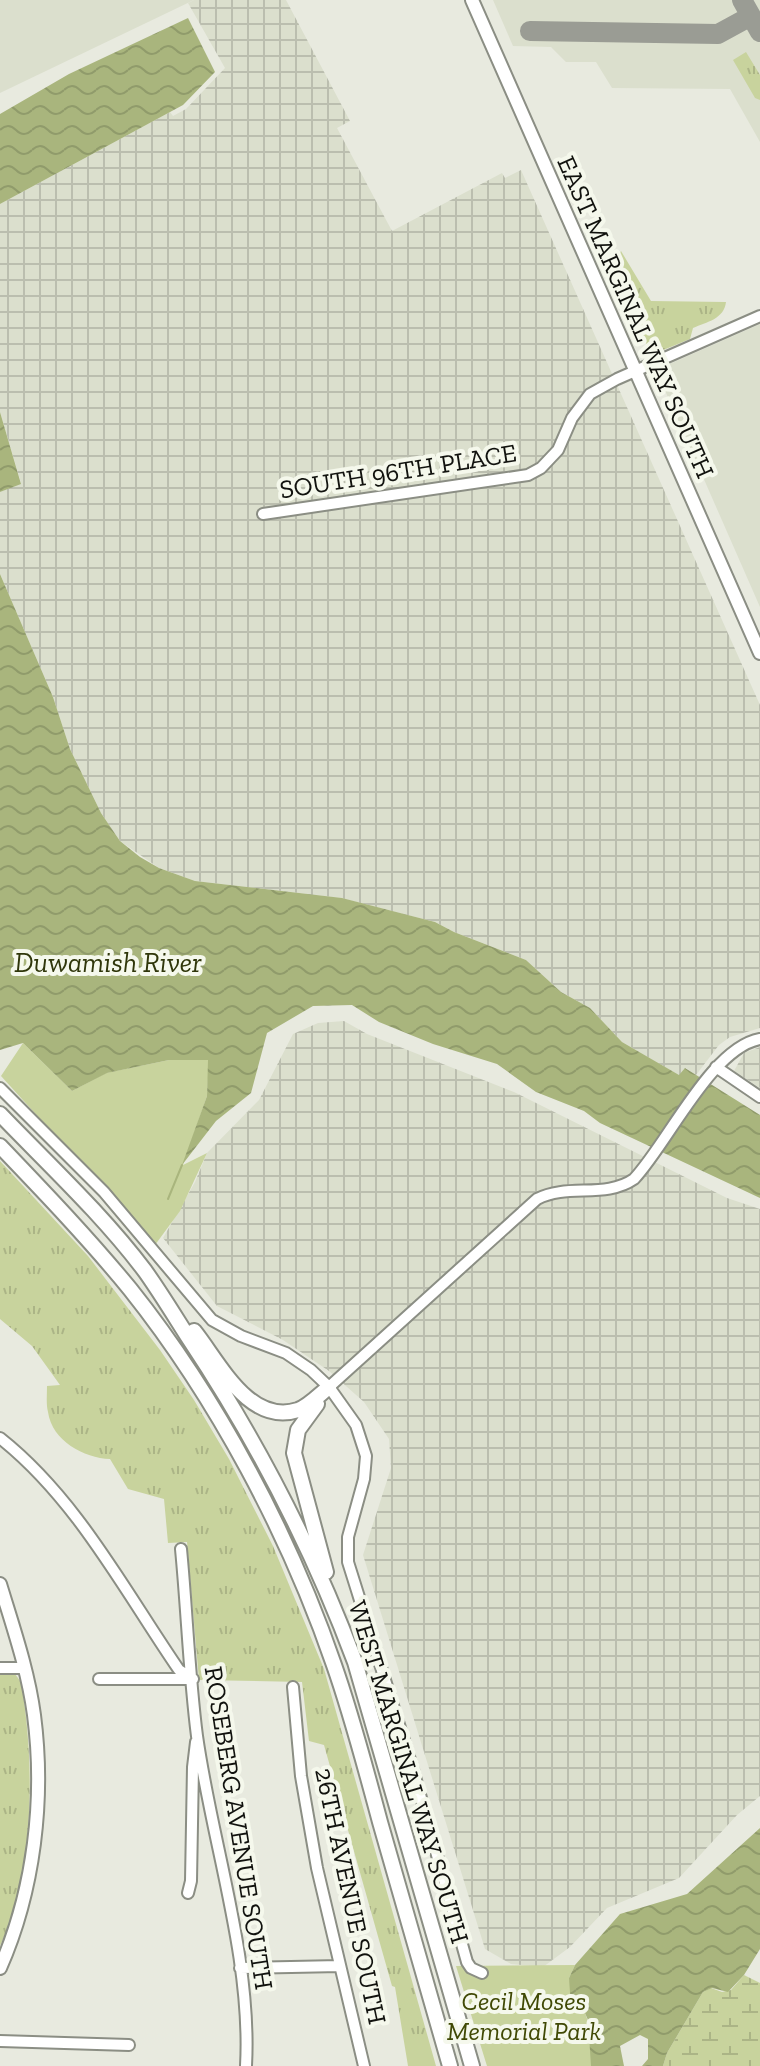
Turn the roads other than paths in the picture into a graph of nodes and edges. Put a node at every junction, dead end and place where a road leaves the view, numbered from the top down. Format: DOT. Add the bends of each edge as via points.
graph roads {
  1 [pos="472,0"];
  2 [pos="760,316"];
  3 [pos="637,371"];
  4 [pos="263,514"];
  5 [pos="760,653"];
  6 [pos="760,1039"];
  7 [pos="716,1067"];
  8 [pos="0,1088"];
  9 [pos="760,1097"];
  10 [pos="0,1114"];
  11 [pos="0,1146"];
  12 [pos="145,1272"];
  13 [pos="329,1387"];
  14 [pos="0,1438"];
  15 [pos="181,1549"];
  16 [pos="0,1584"];
  17 [pos="332,1599"];
  18 [pos="0,1668"];
  19 [pos="25,1668"];
  20 [pos="99,1679"];
  21 [pos="193,1679"];
  22 [pos="293,1687"];
  23 [pos="198,1737"];
  24 [pos="188,1893"];
  25 [pos="340,1966"];
  26 [pos="0,1968"];
  27 [pos="240,1968"];
  28 [pos="482,1973"];
  29 [pos="0,2041"];
  30 [pos="129,2045"];
  31 [pos="246,2066"];
  32 [pos="364,2066"];
  33 [pos="450,2066"];
  34 [pos="472,2066"];
  1 -- 3 [label="main road, EAST MARGINAL WAY SOUTH"];
  2 -- 3 [label="street, SOUTH 96TH PLACE"];
  3 -- 4 [label="street, SOUTH 96TH PLACE" via="590,394 558,450 528,475"];
  3 -- 5 [label="main road, EAST MARGINAL WAY SOUTH"];
  6 -- 7 [label="street" via="738,1047"];
  7 -- 9 [label="street"];
  7 -- 13 [label="street" via="634,1179 615,1188 564,1190 537,1199"];
  8 -- 13 [label="street" via="104,1192 212,1320 286,1353"];
  10 -- 12 [label="highway, WEST MARGINAL WAY SOUTH"];
  11 -- 33 [label="highway, WEST MARGINAL WAY SOUTH" via="96,1249 169,1344 239,1454 283,1542 334,1665"];
  12 -- 13 [label="highway" via="253,1404 275,1412 301,1409"];
  12 -- 17 [label="highway, WEST MARGINAL WAY SOUTH" via="237,1412"];
  13 -- 17 [label="highway" via="298,1430 294,1453"];
  13 -- 28 [label="street" via="356,1425 366,1456 348,1537 351,1574 467,1962"];
  14 -- 21 [label="street" via="53,1487 179,1670"];
  15 -- 21 [label="street, ROSEBERG AVENUE SOUTH"];
  16 -- 19 [label="main road"];
  17 -- 34 [label="highway, WEST MARGINAL WAY SOUTH"];
  18 -- 19 [label="street"];
  19 -- 26 [label="main road" via="38,1759 37,1803 28,1876"];
  20 -- 21 [label="street"];
  21 -- 23 [label="street, ROSEBERG AVENUE SOUTH"];
  22 -- 25 [label="street, 26TH AVENUE SOUTH" via="309,1821"];
  23 -- 24 [label="street"];
  23 -- 27 [label="street, ROSEBERG AVENUE SOUTH"];
  25 -- 27 [label="street"];
  25 -- 32 [label="street, 26TH AVENUE SOUTH"];
  27 -- 31 [label="street, ROSEBERG AVENUE SOUTH"];
  29 -- 30 [label="street"];
}
